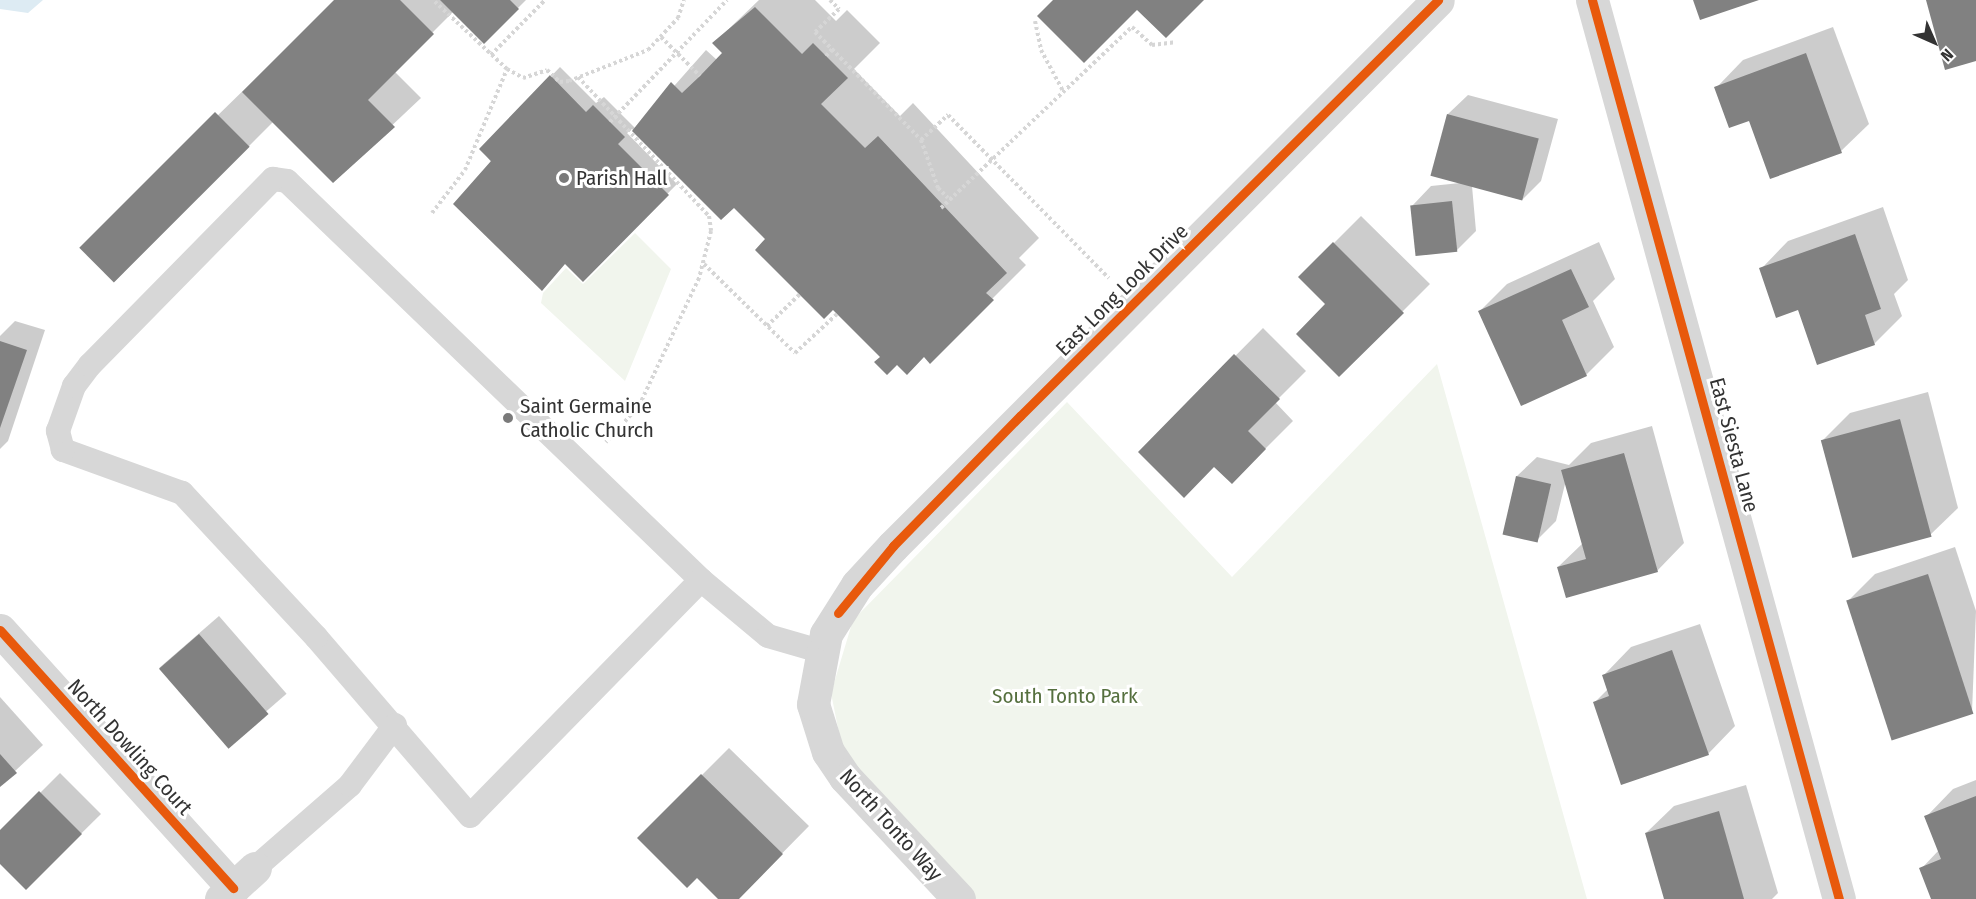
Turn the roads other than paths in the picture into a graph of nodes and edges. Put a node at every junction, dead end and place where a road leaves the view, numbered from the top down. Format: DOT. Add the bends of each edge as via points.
graph roads {
  1 [pos="1592,0"];
  2 [pos="1424,5"];
  3 [pos="701,580"];
  4 [pos="838,613"];
  5 [pos="0,630"];
  6 [pos="820,651"];
  7 [pos="394,726"];
  8 [pos="237,885"];
  9 [pos="959,899"];
  10 [pos="1839,899"];
  1 -- 10 [label="street, East Siesta Lane"];
  2 -- 4 [label="street, East Long Look Drive" via="909,530"];
  3 -- 6 [label="lane" via="768,636"];
  3 -- 7 [label="lane" via="470,816"];
  3 -- 7 [label="lane" via="281,179 273,179 74,386 58,430 63,450 182,492"];
  4 -- 6 [label="street, North Tonto Way"];
  5 -- 8 [label="street, North Dowling Court"];
  6 -- 9 [label="street, North Tonto Way" via="813,704 828,752 845,777"];
  7 -- 8 [label="lane" via="350,785"];
}
